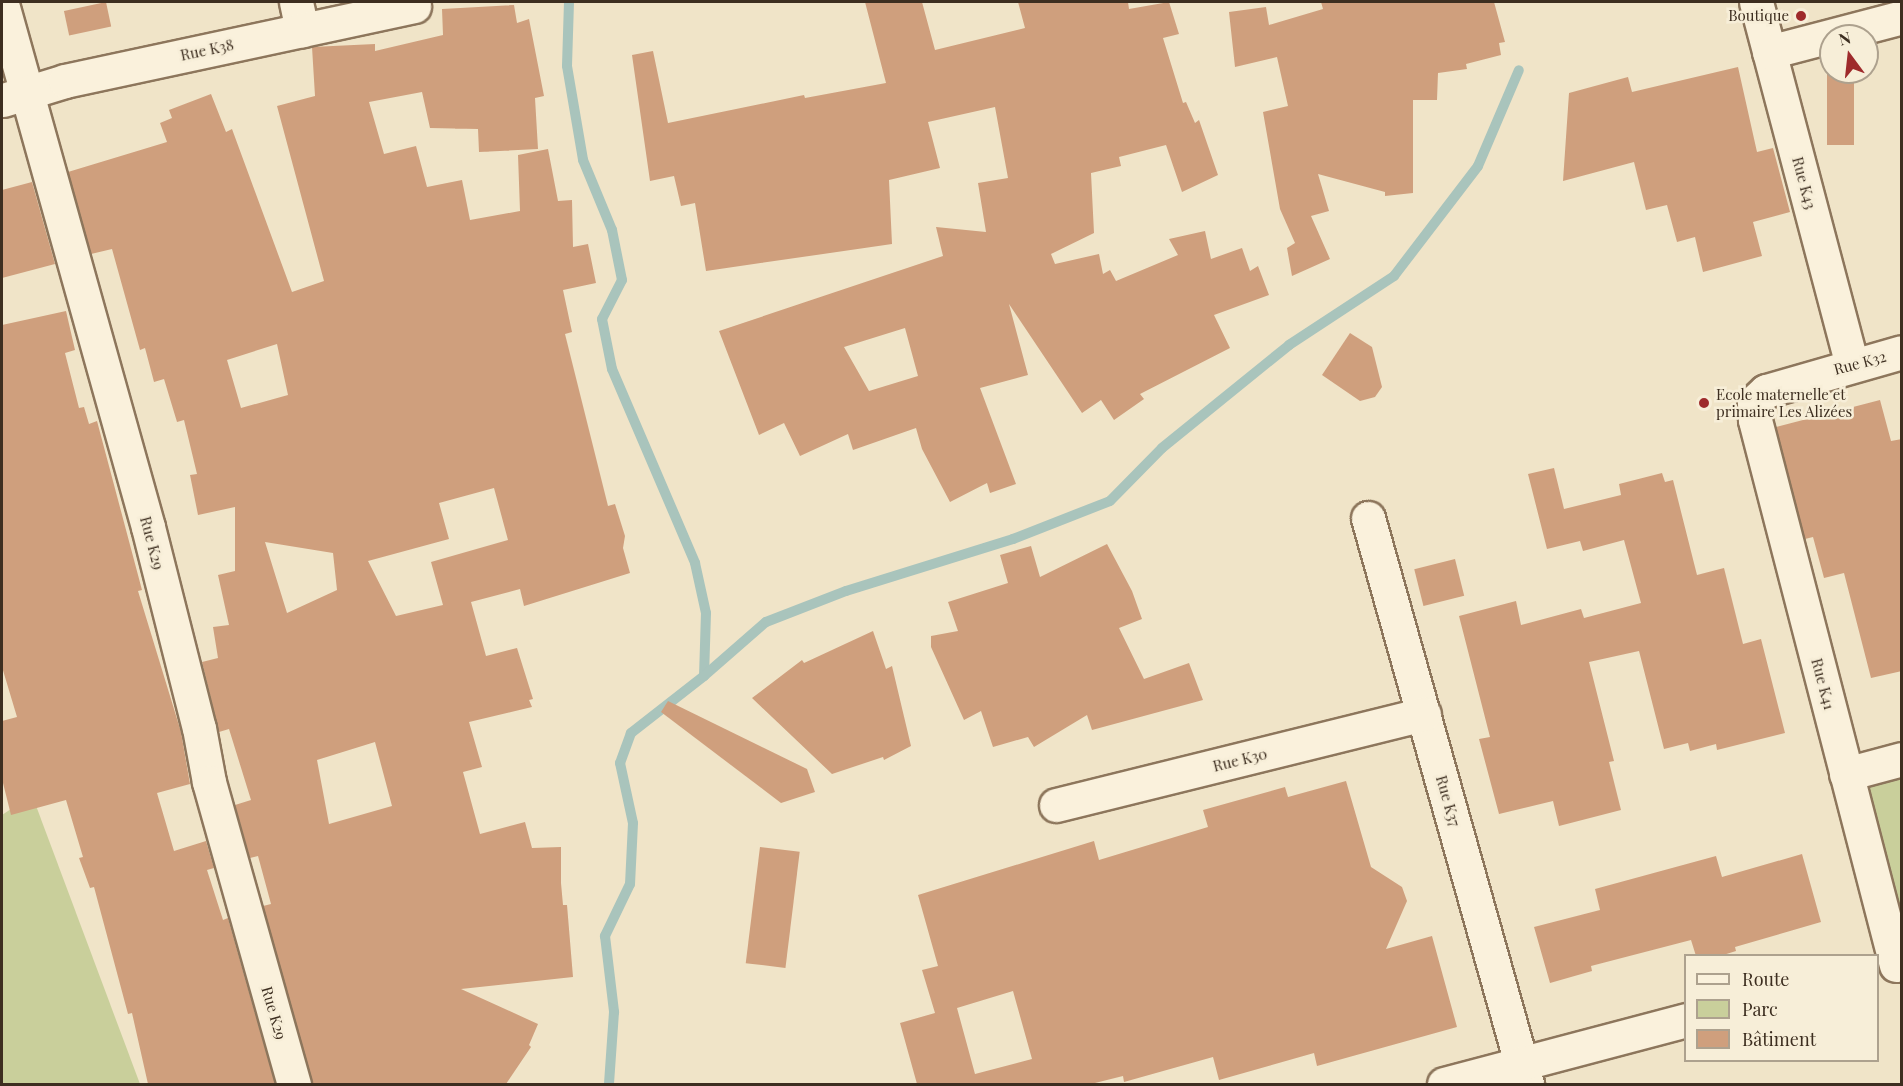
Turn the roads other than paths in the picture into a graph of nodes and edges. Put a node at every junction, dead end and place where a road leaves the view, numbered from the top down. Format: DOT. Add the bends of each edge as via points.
graph roads {
  1 [pos="1756,2"];
  2 [pos="2,4"];
  3 [pos="414,6"];
  4 [pos="299,16"];
  5 [pos="1902,16"];
  6 [pos="1769,52"];
  7 [pos="13,97"];
  8 [pos="1902,352"];
  9 [pos="1852,365"];
  10 [pos="1754,402"];
  11 [pos="1368,518"];
  12 [pos="1424,714"];
  13 [pos="1902,759"];
  14 [pos="1846,774"];
  15 [pos="1056,805"];
  16 [pos="1892,966"];
  17 [pos="1684,1021"];
  18 [pos="1525,1074"];
  19 [pos="294,1084"];
  20 [pos="1444,1084"];
  1 -- 6 [label="street, Rue K43"];
  2 -- 7 [label="street, Rue K29"];
  3 -- 4 [label="street, Rue K38"];
  4 -- 7 [label="street, Rue K38"];
  5 -- 6 [label="street"];
  6 -- 9 [label="street, Rue K43"];
  7 -- 19 [label="street, Rue K29" via="148,527 209,782"];
  8 -- 9 [label="street, Rue K32"];
  9 -- 10 [label="street, Rue K32" via="1766,391"];
  10 -- 14 [label="street, Rue K41" via="1755,420"];
  11 -- 12 [label="street, Rue K37"];
  12 -- 15 [label="street, Rue K30"];
  12 -- 18 [label="street, Rue K37"];
  13 -- 14 [label="street"];
  14 -- 16 [label="street, Rue K41"];
  17 -- 18 [label="street"];
  18 -- 20 [label="street"];
}
